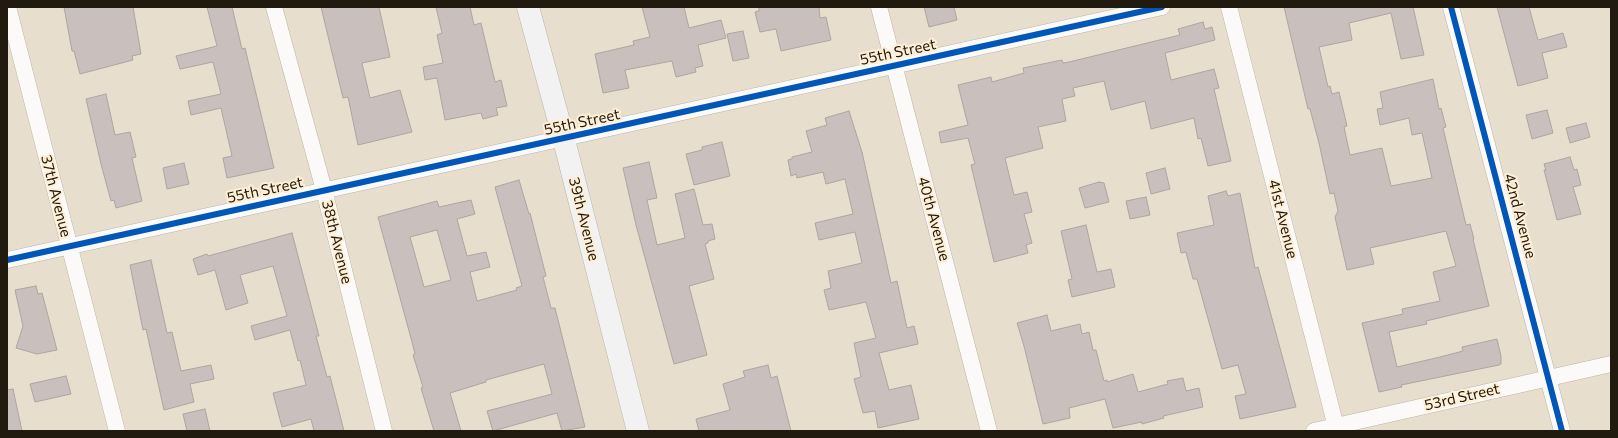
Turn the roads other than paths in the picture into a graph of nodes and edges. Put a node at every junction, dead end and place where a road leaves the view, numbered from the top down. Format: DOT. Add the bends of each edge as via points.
graph roads {
  1 [pos="8,7"];
  2 [pos="274,7"];
  3 [pos="528,7"];
  4 [pos="879,7"];
  5 [pos="1162,7"];
  6 [pos="1229,7"];
  7 [pos="1451,7"];
  8 [pos="895,66"];
  9 [pos="564,140"];
  10 [pos="324,190"];
  11 [pos="69,246"];
  12 [pos="7,260"];
  13 [pos="1611,364"];
  14 [pos="1549,378"];
  15 [pos="1337,428"];
  16 [pos="117,431"];
  17 [pos="384,431"];
  18 [pos="638,431"];
  19 [pos="989,431"];
  20 [pos="1314,431"];
  21 [pos="1562,431"];
  1 -- 11 [label="street, 37th Avenue"];
  2 -- 10 [label="street, 38th Avenue"];
  3 -- 9 [label="main road, 39th Avenue"];
  4 -- 8 [label="street, 40th Avenue"];
  5 -- 8 [label="street, 55th Street"];
  6 -- 15 [label="street, 41st Avenue"];
  7 -- 14 [label="street, 42nd Avenue"];
  8 -- 9 [label="street, 55th Street"];
  8 -- 19 [label="street, 40th Avenue"];
  9 -- 10 [label="street, 55th Street"];
  9 -- 18 [label="main road, 39th Avenue"];
  10 -- 11 [label="street, 55th Street"];
  10 -- 17 [label="street, 38th Avenue"];
  11 -- 12 [label="street, 55th Street"];
  11 -- 16 [label="street, 37th Avenue"];
  13 -- 14 [label="street, 53rd Street"];
  14 -- 15 [label="street, 53rd Street"];
  14 -- 21 [label="street, 42nd Avenue"];
  15 -- 20 [label="street, 53rd Street"];
}
